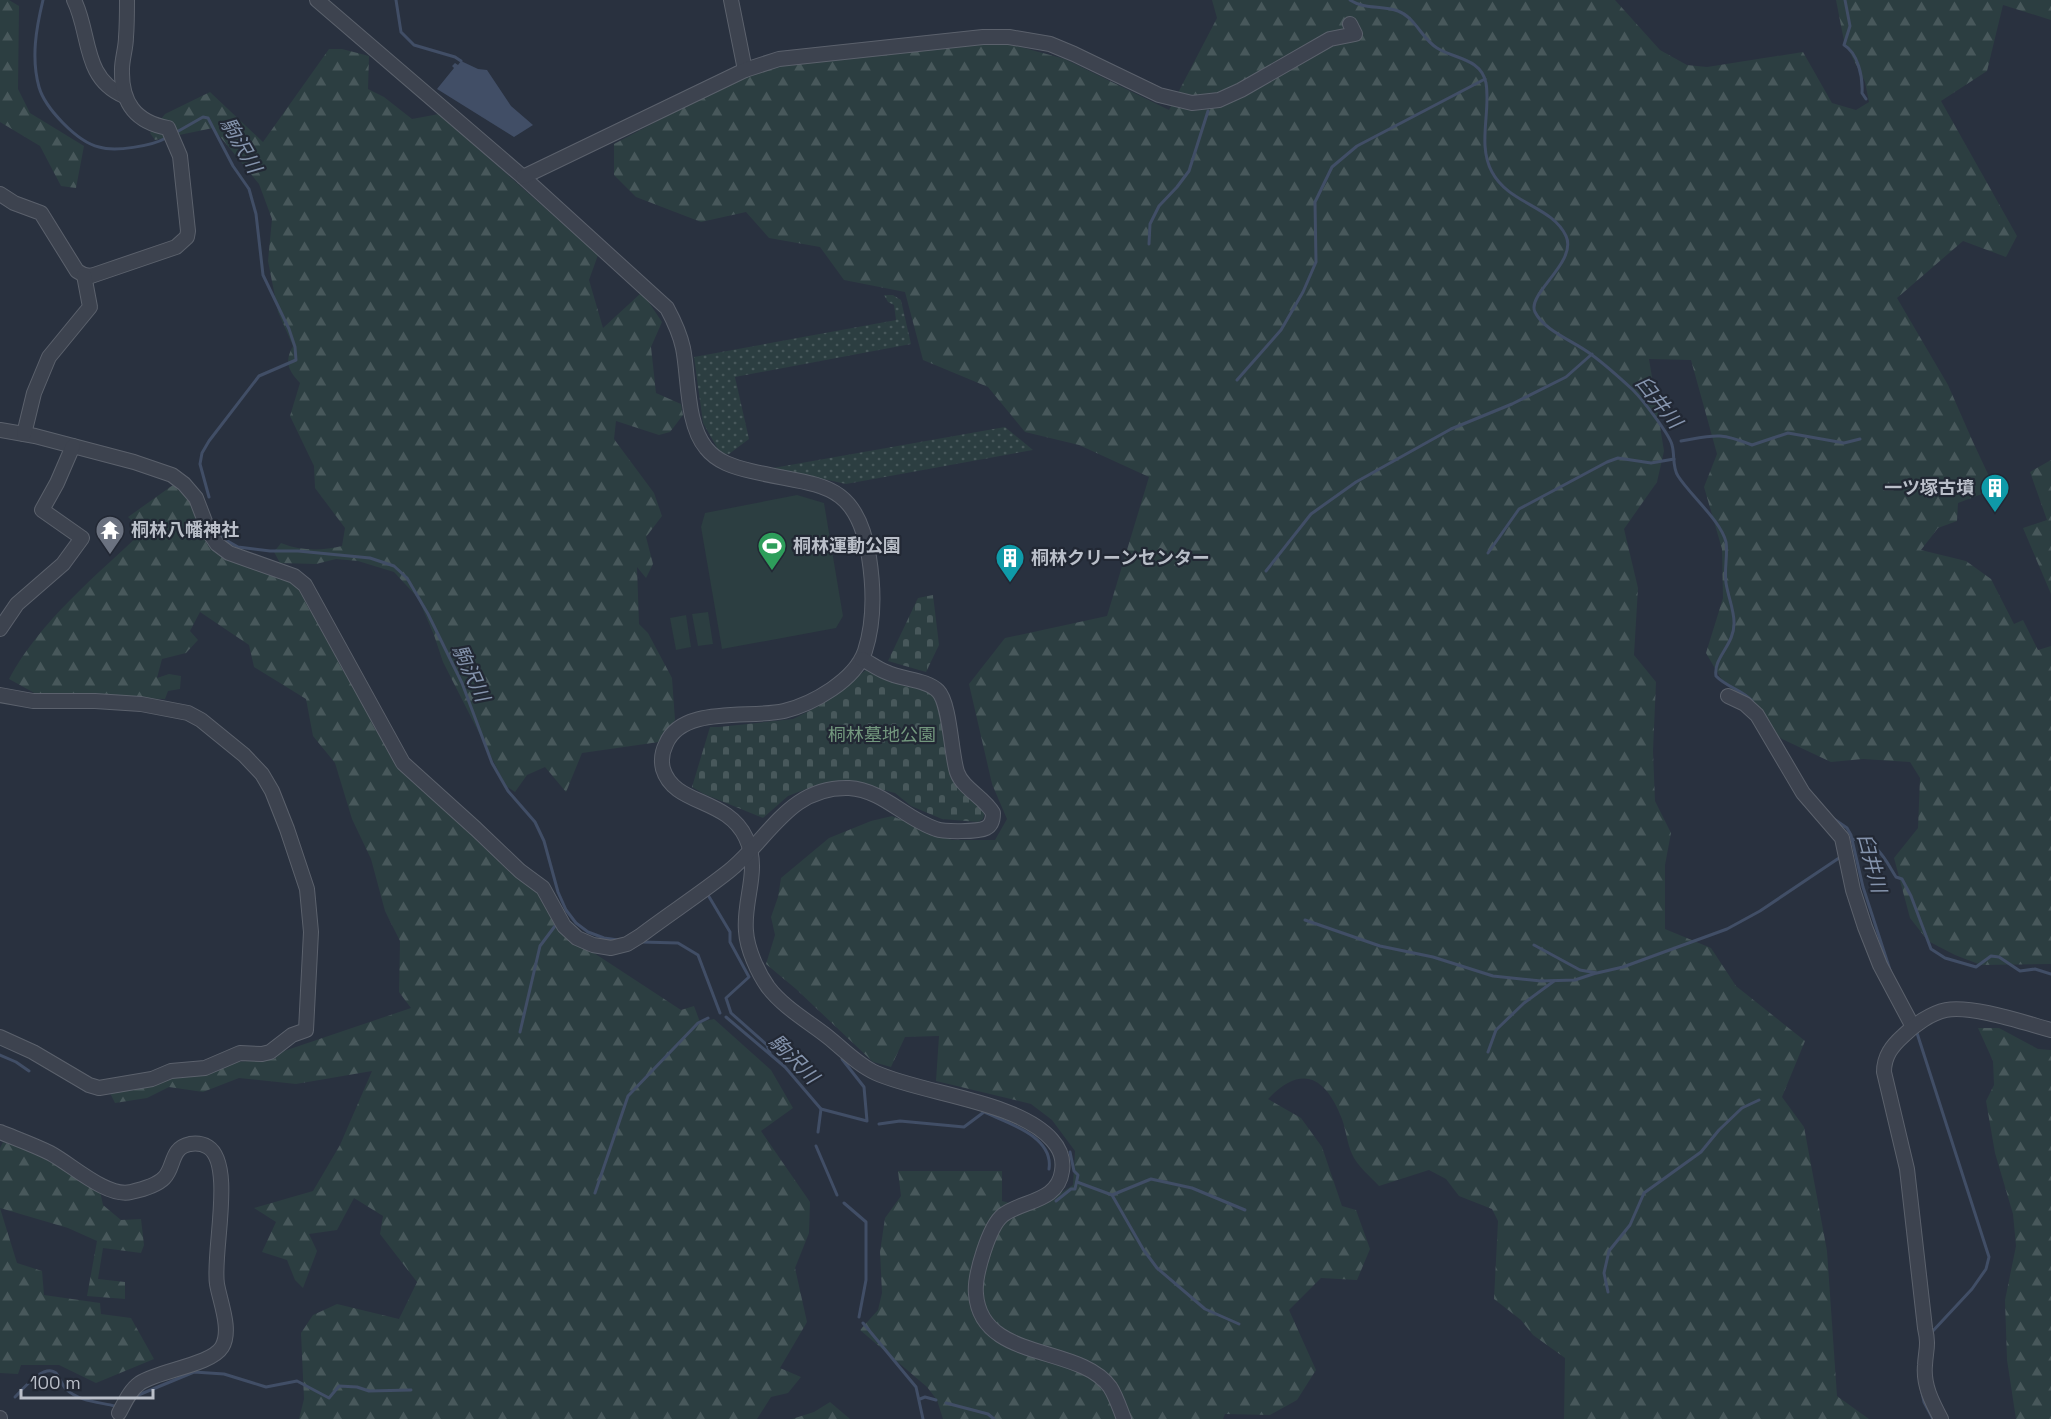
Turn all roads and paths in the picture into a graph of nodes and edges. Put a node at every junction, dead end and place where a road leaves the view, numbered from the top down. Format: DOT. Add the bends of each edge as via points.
graph roads {
  1 [pos="74,0"];
  2 [pos="127,0"];
  3 [pos="317,0"];
  4 [pos="731,0"];
  5 [pos="1350,24"];
  6 [pos="745,70"];
  7 [pos="124,96"];
  8 [pos="523,177"];
  9 [pos="0,194"];
  10 [pos="84,275"];
  11 [pos="0,430"];
  12 [pos="24,434"];
  13 [pos="73,446"];
  14 [pos="0,629"];
  15 [pos="862,659"];
  16 [pos="0,696"];
  17 [pos="1728,696"];
  18 [pos="751,848"];
  19 [pos="1913,1027"];
  20 [pos="2051,1030"];
  21 [pos="0,1037"];
  22 [pos="0,1132"];
  23 [pos="119,1413"];
  24 [pos="1124,1419"];
  25 [pos="1941,1419"];
  1 -- 7 [label="street" via="89,55 100,76 113,91"];
  2 -- 7 [label="street"];
  3 -- 8 [label="street"];
  4 -- 6 [label="street"];
  5 -- 6 [label="street" via="1355,34 1330,39 1219,100 1192,103 1160,95 1050,44 1009,37 850,50 779,60"];
  6 -- 8 [label="street"];
  7 -- 10 [label="street" via="136,114 151,125 168,128 177,148 187,237 176,246 91,276"];
  8 -- 15 [label="street" via="667,308 682,344 695,431 704,446 731,466 829,488 844,497 857,514 866,538 874,614"];
  9 -- 10 [label="street" via="41,213 77,271"];
  10 -- 12 [label="street" via="90,307 49,357 34,393"];
  11 -- 12 [label="street"];
  12 -- 13 [label="street"];
  13 -- 14 [label="street" via="42,510 82,538 63,564 17,604"];
  13 -- 18 [label="street" via="172,475 196,498 209,532 229,553 294,576 305,585 403,763 519,871 543,888 564,926 577,938 611,948 627,944 731,870"];
  15 -- 18 [label="street" via="834,688 813,700 766,714 696,720 676,729 669,737 662,764 669,781 685,795 731,817"];
  15 -- 18 [label="street" via="887,673 929,685 939,692 945,705 957,773 987,803 993,813 990,825 977,830 938,830 889,801 864,791 836,789 796,803"];
  16 -- 21 [label="street" via="33,701 141,704 188,713 201,720 244,755 268,783 307,889 311,932 306,1030 292,1035 270,1052 240,1053 205,1068 171,1071 99,1088"];
  17 -- 19 [label="street" via="1757,715 1803,793 1842,838 1865,927 1880,966"];
  18 -- 24 [label="street" via="754,869 746,931 749,947 769,988 875,1073 1001,1110 1040,1127 1061,1151 1063,1168 1059,1183 1046,1196 1000,1217 980,1264 975,1293 988,1327 1002,1337 1093,1373 1110,1386"];
  19 -- 20 [label="street" via="1946,1010 1982,1012"];
  19 -- 25 [label="street" via="1893,1045 1884,1062 1884,1072 1907,1170 1929,1344 1924,1366 1928,1396"];
  22 -- 23 [label="street" via="50,1154 118,1192 160,1181 166,1176 173,1156 185,1146 200,1144 215,1155 222,1199 215,1275 226,1331 224,1343 206,1359 141,1383"];
}
